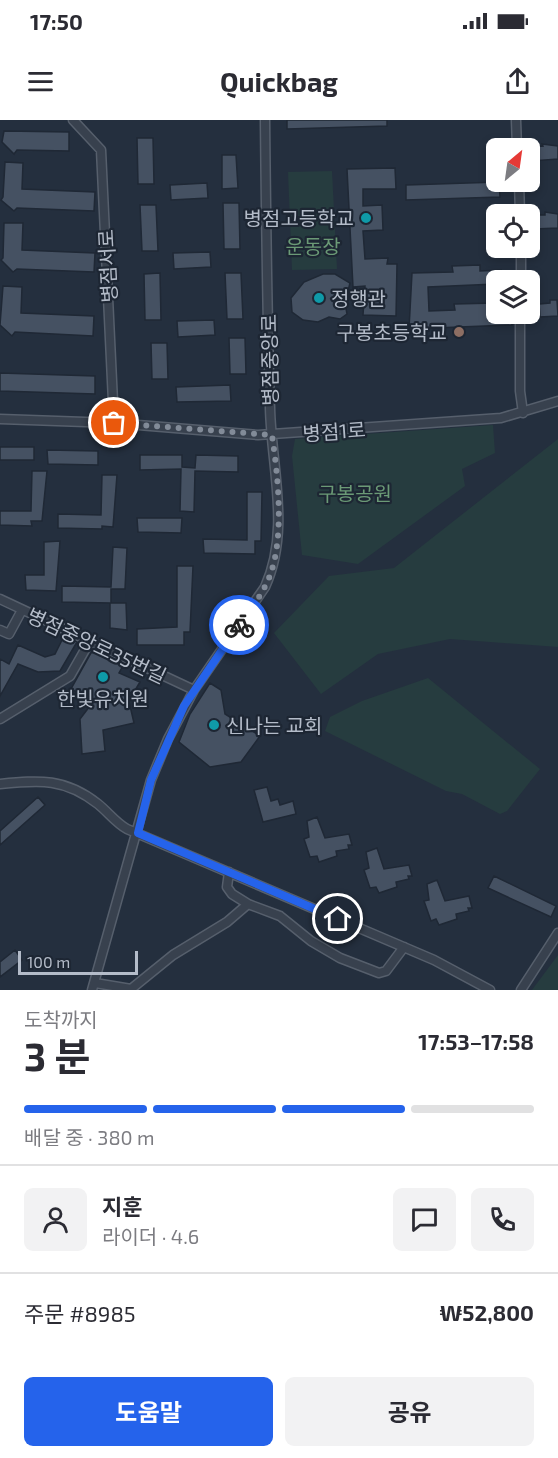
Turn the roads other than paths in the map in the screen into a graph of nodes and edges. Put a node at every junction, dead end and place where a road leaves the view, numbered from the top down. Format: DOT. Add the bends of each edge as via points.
graph roads {
  1 [pos="73,120"];
  2 [pos="265,120"];
  3 [pos="516,120"];
  4 [pos="517,138"];
  5 [pos="520,324"];
  6 [pos="558,401"];
  7 [pos="523,413"];
  8 [pos="0,419"];
  9 [pos="114,423"];
  10 [pos="272,435"];
  11 [pos="0,599"];
  12 [pos="22,610"];
  13 [pos="0,630"];
  14 [pos="90,641"];
  15 [pos="194,690"];
  16 [pos="0,719"];
  17 [pos="0,784"];
  18 [pos="138,833"];
  19 [pos="229,872"];
  20 [pos="248,904"];
  21 [pos="558,933"];
  22 [pos="404,947"];
  23 [pos="94,986"];
  24 [pos="133,990"];
  25 [pos="490,990"];
  26 [pos="520,990"];
  1 -- 9 [label="street, 병점서로" via="101,150"];
  2 -- 10 [label="street, 병점중앙로"];
  3 -- 4 [label="street"];
  5 -- 7 [label="street"];
  6 -- 7 [label="street, 병점1로"];
  7 -- 10 [label="street, 병점1로" via="501,418"];
  8 -- 9 [label="street, 병점1로"];
  9 -- 10 [label="street, 병점1로"];
  10 -- 15 [label="street, 병점중앙로" via="278,514 273,567 259,597"];
  11 -- 12 [label="street, 병점중앙로35번길"];
  12 -- 13 [label="street" via="9,634"];
  12 -- 14 [label="street, 병점중앙로35번길"];
  14 -- 15 [label="street, 병점중앙로35번길"];
  14 -- 16 [label="street" via="70,676"];
  15 -- 18 [label="street, 병점중앙로" via="151,780"];
  17 -- 18 [label="street" via="58,782 72,787 100,805 121,826"];
  18 -- 19 [label="street"];
  18 -- 23 [label="street, 병점중앙로"];
  19 -- 20 [label="street" via="227,887"];
  19 -- 22 [label="street"];
  20 -- 22 [label="street" via="280,916 340,958 379,973 386,971"];
  20 -- 24 [label="street" via="234,917 172,954"];
  21 -- 26 [label="street"];
  22 -- 25 [label="street"];
  23 -- 24 [label="street"];
}
